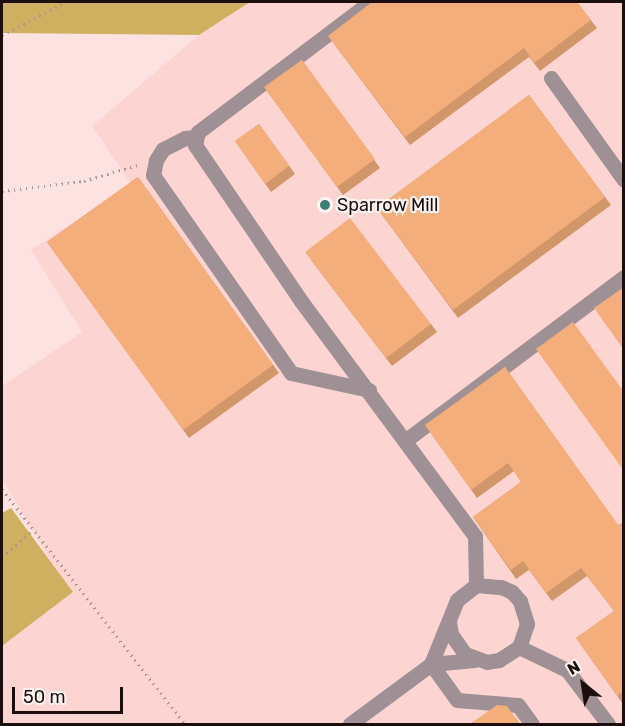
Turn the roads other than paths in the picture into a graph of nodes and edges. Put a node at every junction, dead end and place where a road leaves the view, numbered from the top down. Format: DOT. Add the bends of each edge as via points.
graph roads {
  1 [pos="370,2"];
  2 [pos="551,78"];
  3 [pos="195,137"];
  4 [pos="624,180"];
  5 [pos="624,277"];
  6 [pos="369,390"];
  7 [pos="406,440"];
  8 [pos="476,585"];
  9 [pos="449,622"];
  10 [pos="519,647"];
  11 [pos="475,660"];
  12 [pos="431,664"];
  13 [pos="350,724"];
  14 [pos="532,724"];
  15 [pos="608,724"];
  1 -- 3 [label="street"];
  2 -- 4 [label="street"];
  3 -- 6 [label="street" via="198,153 301,301"];
  3 -- 6 [label="street" via="172,142 156,160 153,175 291,373"];
  5 -- 7 [label="street"];
  6 -- 7 [label="street"];
  7 -- 8 [label="street" via="475,536"];
  8 -- 9 [label="street" via="457,600"];
  8 -- 10 [label="street" via="501,587 520,601 527,624"];
  9 -- 11 [label="street" via="456,645"];
  9 -- 12 [label="street"];
  10 -- 11 [label="street" via="499,660"];
  10 -- 15 [label="street" via="567,670"];
  11 -- 12 [label="street"];
  12 -- 13 [label="street"];
  12 -- 14 [label="street" via="457,700 518,705"];
}
